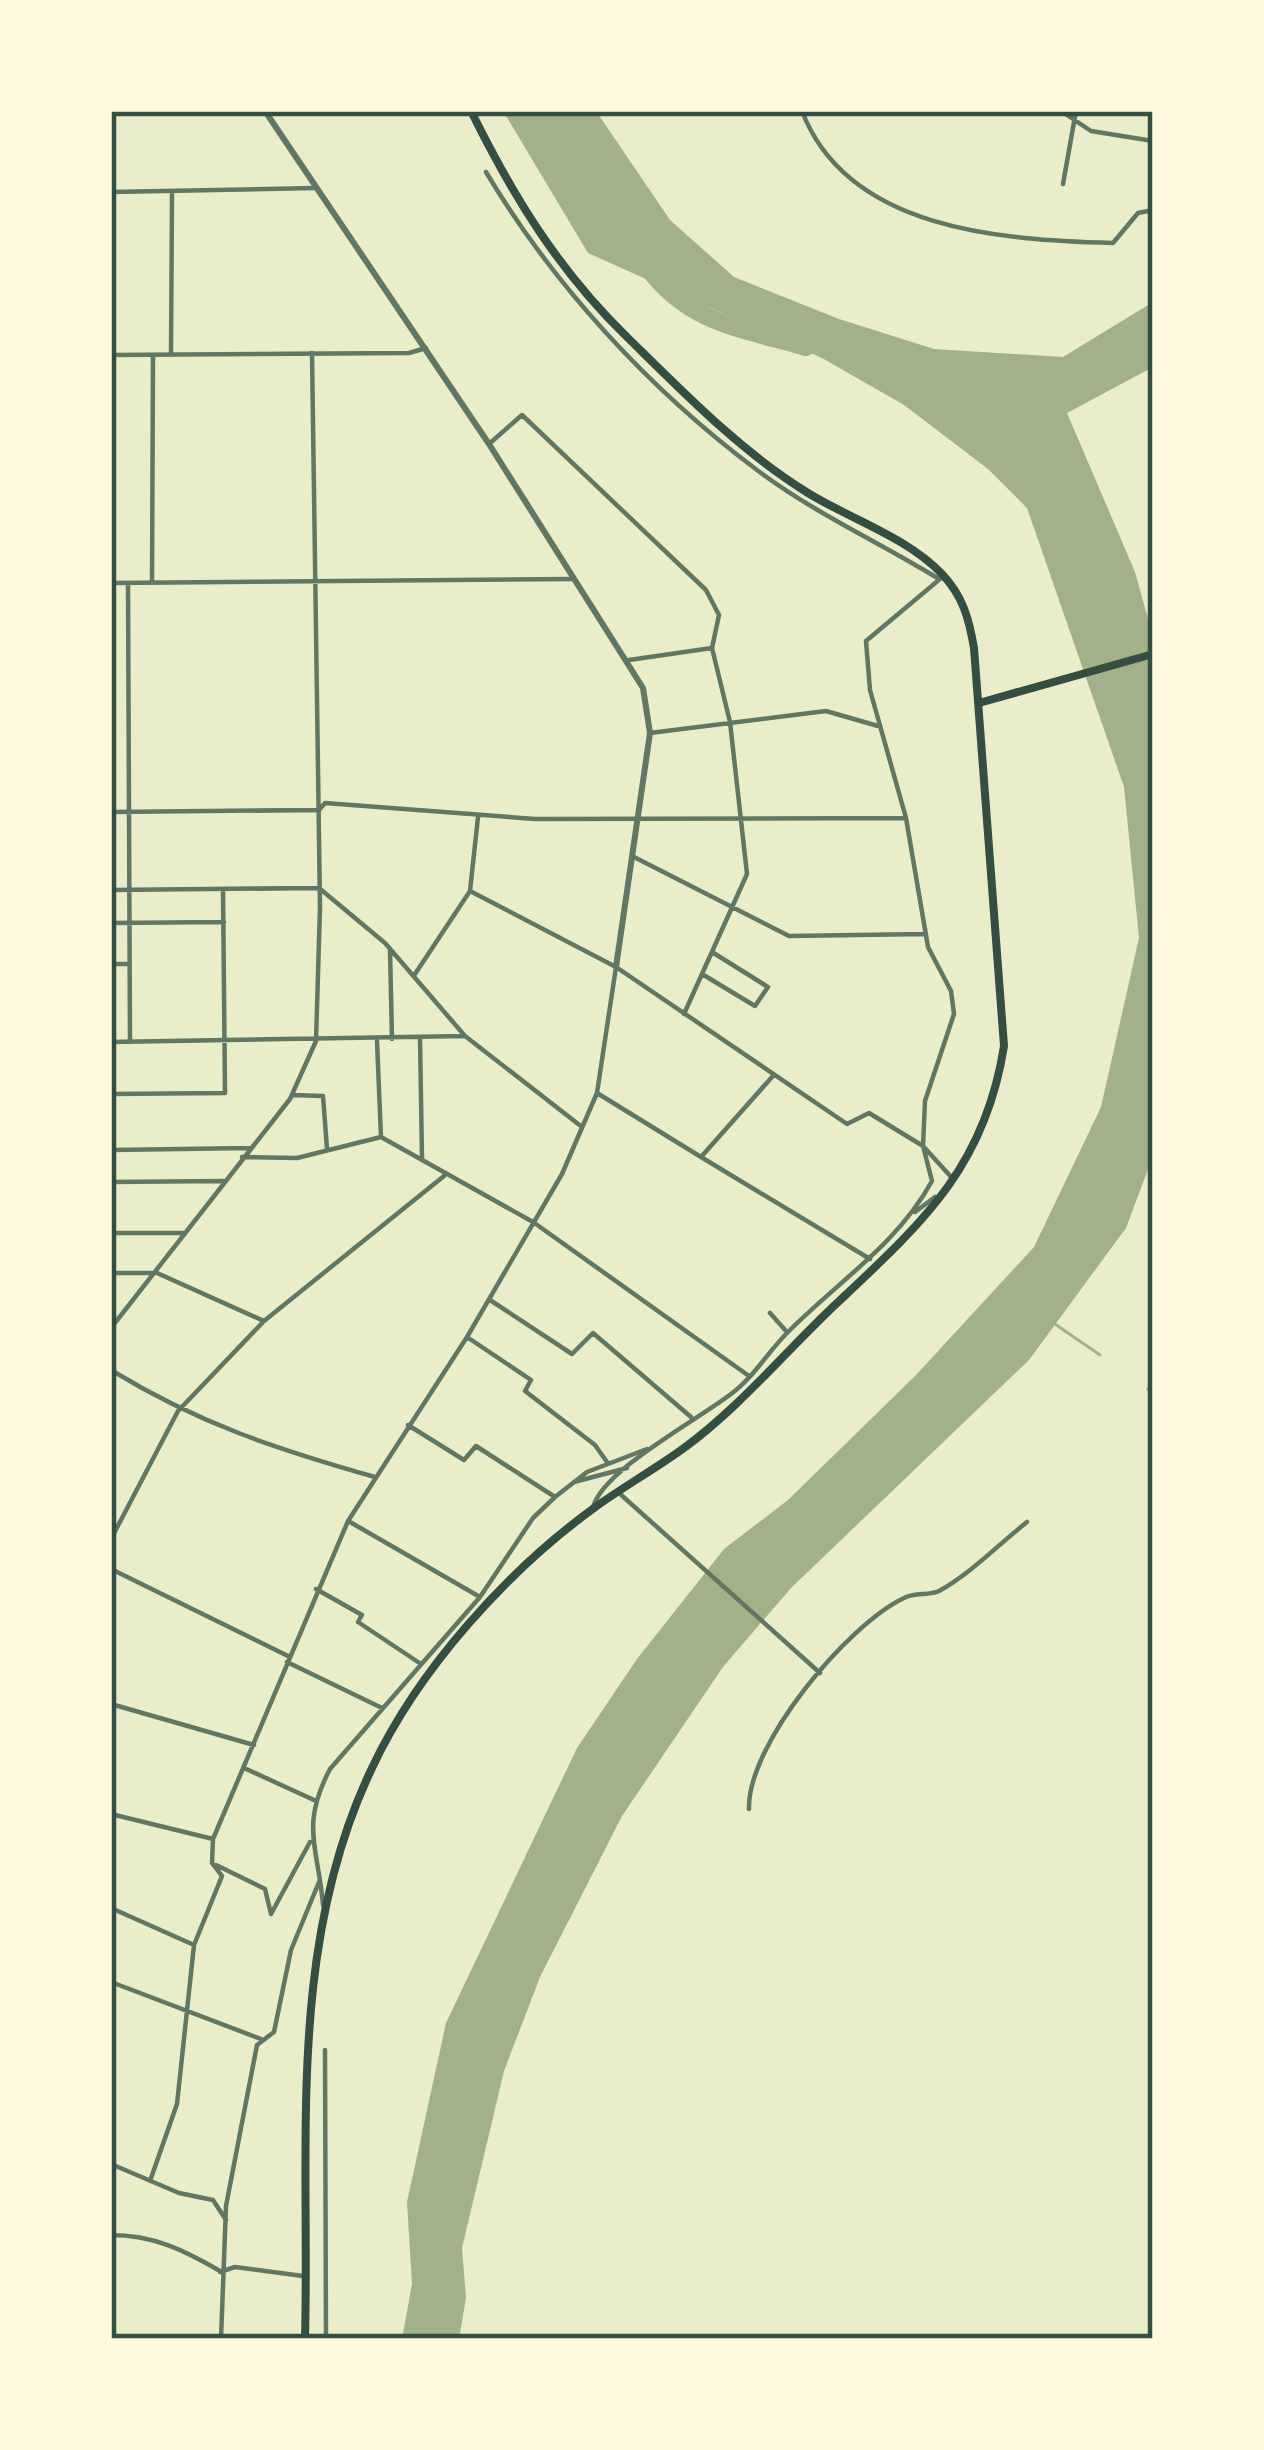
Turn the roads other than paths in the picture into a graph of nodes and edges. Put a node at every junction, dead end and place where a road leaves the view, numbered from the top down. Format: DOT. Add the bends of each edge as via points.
graph roads {
  1 [pos="265,111"];
  2 [pos="471,111"];
  3 [pos="802,111"];
  4 [pos="1061,111"];
  5 [pos="1076,111"];
  6 [pos="1073,123"];
  7 [pos="1153,141"];
  8 [pos="486,172"];
  9 [pos="1063,184"];
  10 [pos="318,188"];
  11 [pos="111,191"];
  12 [pos="172,194"];
  13 [pos="1153,210"];
  14 [pos="425,348"];
  15 [pos="312,353"];
  16 [pos="111,355"];
  17 [pos="153,355"];
  18 [pos="171,355"];
  19 [pos="490,444"];
  20 [pos="940,576"];
  21 [pos="573,579"];
  22 [pos="316,582"];
  23 [pos="128,583"];
  24 [pos="152,583"];
  25 [pos="111,584"];
  26 [pos="712,648"];
  27 [pos="1153,654"];
  28 [pos="628,660"];
  29 [pos="979,703"];
  30 [pos="730,722"];
  31 [pos="878,726"];
  32 [pos="650,733"];
  33 [pos="319,810"];
  34 [pos="111,812"];
  35 [pos="128,812"];
  36 [pos="638,815"];
  37 [pos="478,817"];
  38 [pos="743,818"];
  39 [pos="906,818"];
  40 [pos="632,856"];
  41 [pos="319,888"];
  42 [pos="223,889"];
  43 [pos="111,890"];
  44 [pos="129,890"];
  45 [pos="470,891"];
  46 [pos="733,904"];
  47 [pos="224,922"];
  48 [pos="111,923"];
  49 [pos="129,923"];
  50 [pos="926,934"];
  51 [pos="390,950"];
  52 [pos="712,952"];
  53 [pos="111,964"];
  54 [pos="130,964"];
  55 [pos="616,967"];
  56 [pos="702,974"];
  57 [pos="414,976"];
  58 [pos="683,1014"];
  59 [pos="465,1036"];
  60 [pos="420,1038"];
  61 [pos="377,1039"];
  62 [pos="392,1039"];
  63 [pos="316,1040"];
  64 [pos="225,1041"];
  65 [pos="111,1042"];
  66 [pos="130,1042"];
  67 [pos="774,1075"];
  68 [pos="597,1093"];
  69 [pos="111,1094"];
  70 [pos="292,1095"];
  71 [pos="582,1127"];
  72 [pos="380,1137"];
  73 [pos="923,1146"];
  74 [pos="251,1148"];
  75 [pos="111,1150"];
  76 [pos="327,1150"];
  77 [pos="701,1156"];
  78 [pos="242,1157"];
  79 [pos="422,1160"];
  80 [pos="444,1176"];
  81 [pos="224,1181"];
  82 [pos="956,1181"];
  83 [pos="111,1182"];
  84 [pos="914,1213"];
  85 [pos="533,1222"];
  86 [pos="111,1233"];
  87 [pos="186,1233"];
  88 [pos="870,1259"];
  89 [pos="111,1273"];
  90 [pos="157,1273"];
  91 [pos="490,1300"];
  92 [pos="770,1313"];
  93 [pos="264,1321"];
  94 [pos="111,1328"];
  95 [pos="788,1332"];
  96 [pos="467,1337"];
  97 [pos="794,1344"];
  98 [pos="111,1370"];
  99 [pos="748,1377"];
  100 [pos="734,1393"];
  101 [pos="178,1412"];
  102 [pos="724,1414"];
  103 [pos="693,1419"];
  104 [pos="408,1424"];
  105 [pos="650,1447"];
  106 [pos="609,1464"];
  107 [pos="631,1467"];
  108 [pos="375,1477"];
  109 [pos="569,1483"];
  110 [pos="618,1492"];
  111 [pos="555,1496"];
  112 [pos="592,1509"];
  113 [pos="348,1520"];
  114 [pos="1027,1522"];
  115 [pos="111,1539"];
  116 [pos="111,1569"];
  117 [pos="316,1588"];
  118 [pos="480,1597"];
  119 [pos="287,1659"];
  120 [pos="421,1664"];
  121 [pos="820,1673"];
  122 [pos="111,1704"];
  123 [pos="382,1708"];
  124 [pos="254,1745"];
  125 [pos="244,1768"];
  126 [pos="314,1800"];
  127 [pos="749,1809"];
  128 [pos="111,1814"];
  129 [pos="213,1839"];
  130 [pos="310,1842"];
  131 [pos="212,1863"];
  132 [pos="321,1877"];
  133 [pos="323,1905"];
  134 [pos="111,1908"];
  135 [pos="194,1945"];
  136 [pos="111,1982"];
  137 [pos="187,2012"];
  138 [pos="261,2039"];
  139 [pos="325,2050"];
  140 [pos="111,2164"];
  141 [pos="150,2181"];
  142 [pos="226,2220"];
  143 [pos="111,2235"];
  144 [pos="220,2271"];
  145 [pos="307,2277"];
  146 [pos="221,2339"];
  147 [pos="305,2339"];
  148 [pos="326,2339"];
  1 -- 10 [label="street"];
  2 -- 20 [label="main road" via="552,256 625,335 805,491"];
  3 -- 13 [label="street" via="830,161 909,214 1031,241 1112,243 1138,213"];
  4 -- 6 [label="street"];
  5 -- 6 [label="street"];
  6 -- 7 [label="street"];
  6 -- 9 [label="street"];
  8 -- 20 [label="street" via="572,297 686,409 817,511"];
  10 -- 12 [label="street"];
  10 -- 14 [label="street"];
  11 -- 12 [label="street"];
  12 -- 18 [label="street"];
  14 -- 15 [label="street"];
  14 -- 19 [label="street"];
  15 -- 18 [label="street"];
  15 -- 22 [label="street"];
  16 -- 17 [label="street"];
  17 -- 18 [label="street"];
  17 -- 24 [label="street"];
  19 -- 21 [label="street"];
  19 -- 26 [label="street" via="522,415 544,434 706,590 719,615"];
  20 -- 29 [label="main road" via="970,621"];
  20 -- 31 [label="street" via="866,641"];
  21 -- 22 [label="street"];
  21 -- 28 [label="street"];
  22 -- 24 [label="street"];
  22 -- 33 [label="street"];
  23 -- 24 [label="street"];
  23 -- 25 [label="street"];
  23 -- 35 [label="street"];
  26 -- 28 [label="street"];
  26 -- 30 [label="street"];
  27 -- 29 [label="main road"];
  28 -- 32 [label="street" via="643,688"];
  29 -- 82 [label="main road" via="1004,1046 992,1102"];
  30 -- 31 [label="street" via="826,711"];
  30 -- 32 [label="street"];
  30 -- 38 [label="street"];
  31 -- 39 [label="street"];
  32 -- 36 [label="street"];
  33 -- 35 [label="street"];
  33 -- 37 [label="street" via="362,803"];
  33 -- 41 [label="street"];
  34 -- 35 [label="street"];
  35 -- 44 [label="street"];
  36 -- 37 [label="street"];
  36 -- 38 [label="street"];
  36 -- 40 [label="street"];
  37 -- 45 [label="street"];
  38 -- 39 [label="street"];
  38 -- 46 [label="street" via="747,874"];
  39 -- 50 [label="street"];
  40 -- 46 [label="street"];
  40 -- 55 [label="street"];
  41 -- 42 [label="street"];
  41 -- 51 [label="street"];
  41 -- 63 [label="street"];
  42 -- 44 [label="street"];
  42 -- 47 [label="street"];
  43 -- 44 [label="street"];
  44 -- 49 [label="street"];
  45 -- 55 [label="street"];
  45 -- 57 [label="street"];
  46 -- 50 [label="street" via="789,936"];
  46 -- 52 [label="street"];
  47 -- 49 [label="street"];
  47 -- 64 [label="street"];
  48 -- 49 [label="street"];
  49 -- 54 [label="street"];
  50 -- 73 [label="street" via="954,1014 925,1101"];
  51 -- 57 [label="street"];
  51 -- 62 [label="street"];
  52 -- 56 [label="street"];
  52 -- 56 [label="street" via="768,987 755,1006"];
  53 -- 54 [label="street"];
  54 -- 66 [label="street"];
  55 -- 58 [label="street"];
  55 -- 68 [label="street"];
  56 -- 58 [label="street"];
  57 -- 59 [label="street"];
  58 -- 67 [label="street"];
  59 -- 60 [label="street"];
  59 -- 71 [label="street"];
  60 -- 62 [label="street"];
  60 -- 79 [label="street"];
  61 -- 62 [label="street"];
  61 -- 63 [label="street"];
  61 -- 72 [label="street"];
  63 -- 64 [label="street"];
  63 -- 70 [label="street"];
  64 -- 66 [label="street"];
  64 -- 69 [label="street" via="225,1093"];
  65 -- 66 [label="street"];
  67 -- 73 [label="street" via="847,1124 868,1113"];
  67 -- 77 [label="street"];
  68 -- 71 [label="street"];
  68 -- 77 [label="street"];
  70 -- 74 [label="street"];
  70 -- 76 [label="street" via="323,1096"];
  71 -- 85 [label="street"];
  72 -- 76 [label="street"];
  72 -- 79 [label="street"];
  73 -- 82 [label="street"];
  73 -- 84 [label="street" via="932,1181"];
  74 -- 75 [label="street"];
  74 -- 78 [label="street"];
  76 -- 78 [label="street"];
  77 -- 88 [label="street"];
  78 -- 81 [label="street"];
  79 -- 80 [label="street"];
  80 -- 85 [label="street"];
  80 -- 93 [label="street"];
  81 -- 83 [label="street"];
  81 -- 87 [label="street"];
  82 -- 84 [label="street"];
  82 -- 97 [label="main road" via="920,1226"];
  84 -- 88 [label="street"];
  85 -- 91 [label="street"];
  85 -- 99 [label="street"];
  86 -- 87 [label="street"];
  87 -- 90 [label="street"];
  88 -- 95 [label="street"];
  89 -- 90 [label="street"];
  90 -- 93 [label="street"];
  90 -- 94 [label="street"];
  91 -- 96 [label="street"];
  91 -- 103 [label="street" via="572,1354 593,1333"];
  92 -- 95 [label="street"];
  93 -- 101 [label="street"];
  95 -- 99 [label="street"];
  96 -- 104 [label="street"];
  96 -- 106 [label="street" via="531,1380 526,1391"];
  97 -- 99 [label="street" via="781,1344"];
  97 -- 102 [label="main road"];
  98 -- 101 [label="street"];
  99 -- 100 [label="street"];
  100 -- 102 [label="street"];
  100 -- 103 [label="street"];
  101 -- 108 [label="street"];
  101 -- 115 [label="street"];
  102 -- 110 [label="main road"];
  103 -- 105 [label="street"];
  104 -- 108 [label="street"];
  104 -- 111 [label="street" via="464,1460 476,1446"];
  105 -- 106 [label="street"];
  105 -- 107 [label="street"];
  106 -- 109 [label="street"];
  107 -- 109 [label="street"];
  107 -- 112 [label="street" via="596,1494"];
  108 -- 113 [label="street"];
  109 -- 111 [label="street"];
  110 -- 112 [label="main road"];
  110 -- 121 [label="street"];
  111 -- 118 [label="street"];
  112 -- 133 [label="main road" via="511,1582 404,1712 348,1825"];
  113 -- 117 [label="street"];
  113 -- 118 [label="street"];
  114 -- 121 [label="street" via="935,1594 902,1599"];
  116 -- 119 [label="street"];
  117 -- 119 [label="street"];
  117 -- 120 [label="street"];
  118 -- 120 [label="street"];
  119 -- 123 [label="street"];
  119 -- 124 [label="street"];
  120 -- 123 [label="street"];
  121 -- 127 [label="street" via="758,1765"];
  122 -- 124 [label="street"];
  123 -- 126 [label="street"];
  124 -- 125 [label="street"];
  125 -- 126 [label="street"];
  125 -- 129 [label="street"];
  126 -- 130 [label="street"];
  128 -- 129 [label="street"];
  129 -- 131 [label="street"];
  130 -- 131 [label="street" via="271,1914 265,1889"];
  130 -- 132 [label="street"];
  131 -- 135 [label="street" via="222,1876"];
  132 -- 133 [label="street"];
  132 -- 138 [label="street" via="291,1950 274,2032"];
  133 -- 145 [label="main road" via="308,2027"];
  134 -- 135 [label="street"];
  135 -- 137 [label="street"];
  136 -- 137 [label="street"];
  137 -- 138 [label="street"];
  137 -- 141 [label="street" via="177,2104"];
  138 -- 142 [label="street"];
  139 -- 148 [label="street"];
  140 -- 141 [label="street"];
  141 -- 142 [label="street" via="213,2200"];
  142 -- 144 [label="street"];
  143 -- 144 [label="street" via="141,2235"];
  144 -- 145 [label="street"];
  144 -- 146 [label="street"];
  145 -- 147 [label="main road"];
}
